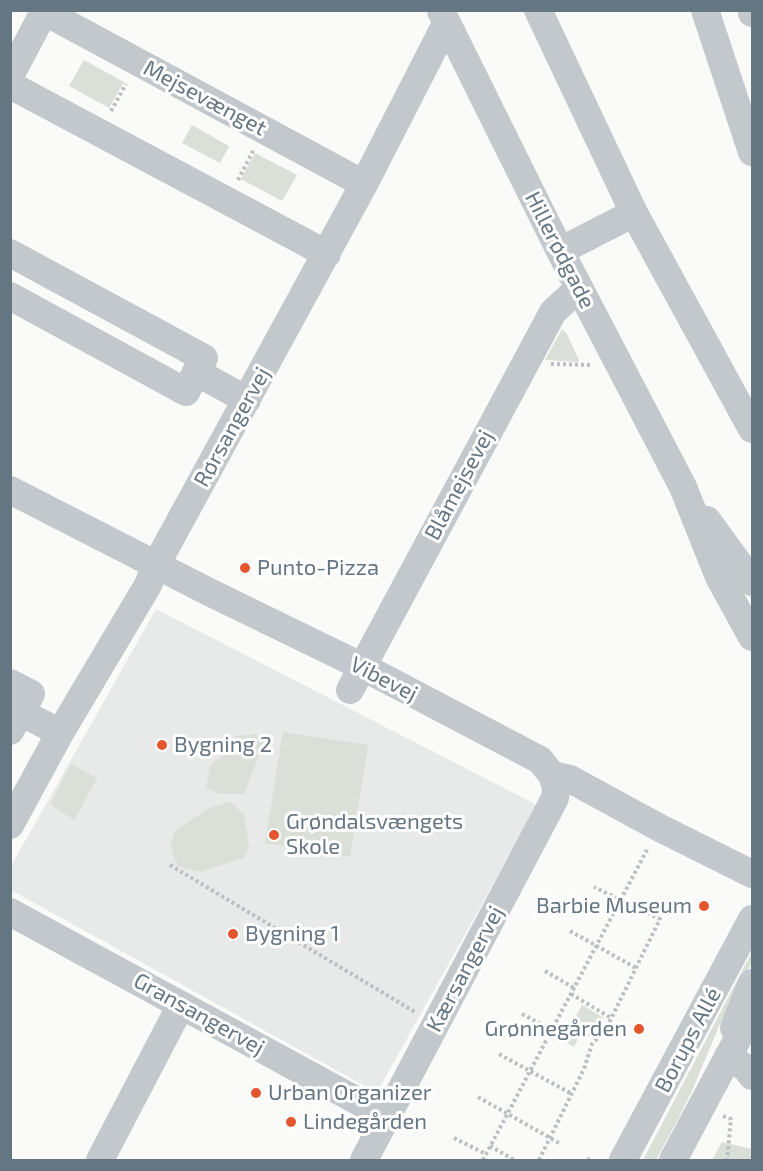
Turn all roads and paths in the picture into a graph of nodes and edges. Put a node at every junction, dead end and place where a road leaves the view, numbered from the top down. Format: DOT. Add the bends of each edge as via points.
graph roads {
  1 [pos="538,10"];
  2 [pos="705,10"];
  3 [pos="45,11"];
  4 [pos="443,17"];
  5 [pos="138,62"];
  6 [pos="10,76"];
  7 [pos="10,85"];
  8 [pos="264,130"];
  9 [pos="100,132"];
  10 [pos="753,152"];
  11 [pos="364,184"];
  12 [pos="227,200"];
  13 [pos="634,213"];
  14 [pos="560,251"];
  15 [pos="10,253"];
  16 [pos="327,254"];
  17 [pos="579,288"];
  18 [pos="10,296"];
  19 [pos="524,363"];
  20 [pos="620,366"];
  21 [pos="196,372"];
  22 [pos="247,400"];
  23 [pos="753,429"];
  24 [pos="683,487"];
  25 [pos="10,490"];
  26 [pos="156,565"];
  27 [pos="753,582"];
  28 [pos="753,637"];
  29 [pos="356,678"];
  30 [pos="10,683"];
  31 [pos="16,722"];
  32 [pos="60,733"];
  33 [pos="552,775"];
  34 [pos="10,825"];
  35 [pos="658,827"];
  36 [pos="170,865"];
  37 [pos="753,874"];
  38 [pos="594,887"];
  39 [pos="620,900"];
  40 [pos="10,912"];
  41 [pos="753,919"];
  42 [pos="570,931"];
  43 [pos="596,945"];
  44 [pos="636,968"];
  45 [pos="545,971"];
  46 [pos="753,983"];
  47 [pos="574,988"];
  48 [pos="571,994"];
  49 [pos="181,1005"];
  50 [pos="753,1012"];
  51 [pos="522,1014"];
  52 [pos="611,1018"];
  53 [pos="436,1025"];
  54 [pos="552,1030"];
  55 [pos="499,1054"];
  56 [pos="728,1056"];
  57 [pos="530,1071"];
  58 [pos="753,1076"];
  59 [pos="572,1094"];
  60 [pos="478,1097"];
  61 [pos="702,1105"];
  62 [pos="508,1114"];
  63 [pos="387,1117"];
  64 [pos="454,1138"];
  65 [pos="550,1138"];
  66 [pos="559,1143"];
  67 [pos="490,1146"];
  68 [pos="486,1154"];
  69 [pos="100,1161"];
  70 [pos="364,1161"];
  71 [pos="483,1161"];
  72 [pos="514,1161"];
  73 [pos="539,1161"];
  74 [pos="623,1161"];
  75 [pos="673,1161"];
  76 [pos="727,1161"];
  1 -- 13 [label="street"];
  2 -- 10 [label="street"];
  3 -- 5 [label="street, Mejsevænget"];
  3 -- 6 [label="street"];
  4 -- 11 [label="street, Rørsangervej"];
  4 -- 14 [label="street, Hillerødgade"];
  5 -- 8 [label="street, Mejsevænget"];
  5 -- 9 [label="path"];
  7 -- 9 [label="street"];
  8 -- 11 [label="street, Mejsevænget"];
  8 -- 12 [label="path"];
  9 -- 12 [label="street"];
  11 -- 16 [label="street, Rørsangervej"];
  12 -- 16 [label="street"];
  13 -- 14 [label="street"];
  13 -- 23 [label="street"];
  14 -- 17 [label="street, Hillerødgade"];
  15 -- 21 [label="street" via="204,358"];
  16 -- 22 [label="street, Rørsangervej"];
  17 -- 19 [label="street, Blåmejsevej" via="553,312"];
  17 -- 20 [label="street, Hillerødgade"];
  18 -- 21 [label="street" via="186,392"];
  19 -- 20 [label="path"];
  19 -- 29 [label="street, Blåmejsevej"];
  20 -- 24 [label="street, Hillerødgade"];
  21 -- 22 [label="street"];
  22 -- 26 [label="street, Rørsangervej"];
  24 -- 27 [label="street, Hillerødgade"];
  24 -- 28 [label="street, Hillerødgade" via="719,577"];
  25 -- 26 [label="street, Vibevej"];
  26 -- 29 [label="street, Vibevej"];
  26 -- 32 [label="street, Rørsangervej"];
  29 -- 33 [label="street, Vibevej" via="540,760"];
  30 -- 31 [label="street" via="31,694"];
  31 -- 32 [label="street"];
  32 -- 34 [label="street, Rørsangervej"];
  33 -- 35 [label="street, Vibevej" via="570,779"];
  33 -- 53 [label="street, Kærsangervej" via="555,798"];
  35 -- 37 [label="street, Vibevej"];
  35 -- 39 [label="path"];
  36 -- 53 [label="path"];
  38 -- 39 [label="path"];
  39 -- 43 [label="path"];
  39 -- 44 [label="path" via="660,920"];
  40 -- 49 [label="street, Gransangervej"];
  41 -- 74 [label="street, Borups Allé"];
  42 -- 43 [label="path"];
  43 -- 44 [label="path"];
  43 -- 47 [label="path"];
  44 -- 52 [label="path"];
  45 -- 47 [label="path"];
  46 -- 61 [label="street"];
  47 -- 48 [label="path"];
  48 -- 52 [label="path"];
  48 -- 54 [label="path"];
  49 -- 63 [label="street, Gransangervej"];
  49 -- 69 [label="street"];
  50 -- 56 [label="street, Borups Allé"];
  51 -- 54 [label="path"];
  52 -- 59 [label="path" via="592,1044"];
  53 -- 63 [label="street, Kærsangervej"];
  54 -- 57 [label="path"];
  55 -- 57 [label="path"];
  56 -- 58 [label="street"];
  56 -- 61 [label="street, Borups Allé"];
  57 -- 59 [label="path"];
  57 -- 62 [label="path"];
  59 -- 65 [label="path"];
  60 -- 62 [label="path"];
  61 -- 75 [label="street, Borups Allé"];
  61 -- 76 [label="path" via="731,1119"];
  62 -- 65 [label="path"];
  62 -- 67 [label="path"];
  63 -- 70 [label="street, Kærsangervej"];
  64 -- 68 [label="path"];
  65 -- 66 [label="path"];
  65 -- 73 [label="path"];
  67 -- 68 [label="path"];
  67 -- 72 [label="path"];
  68 -- 71 [label="path"];
}
